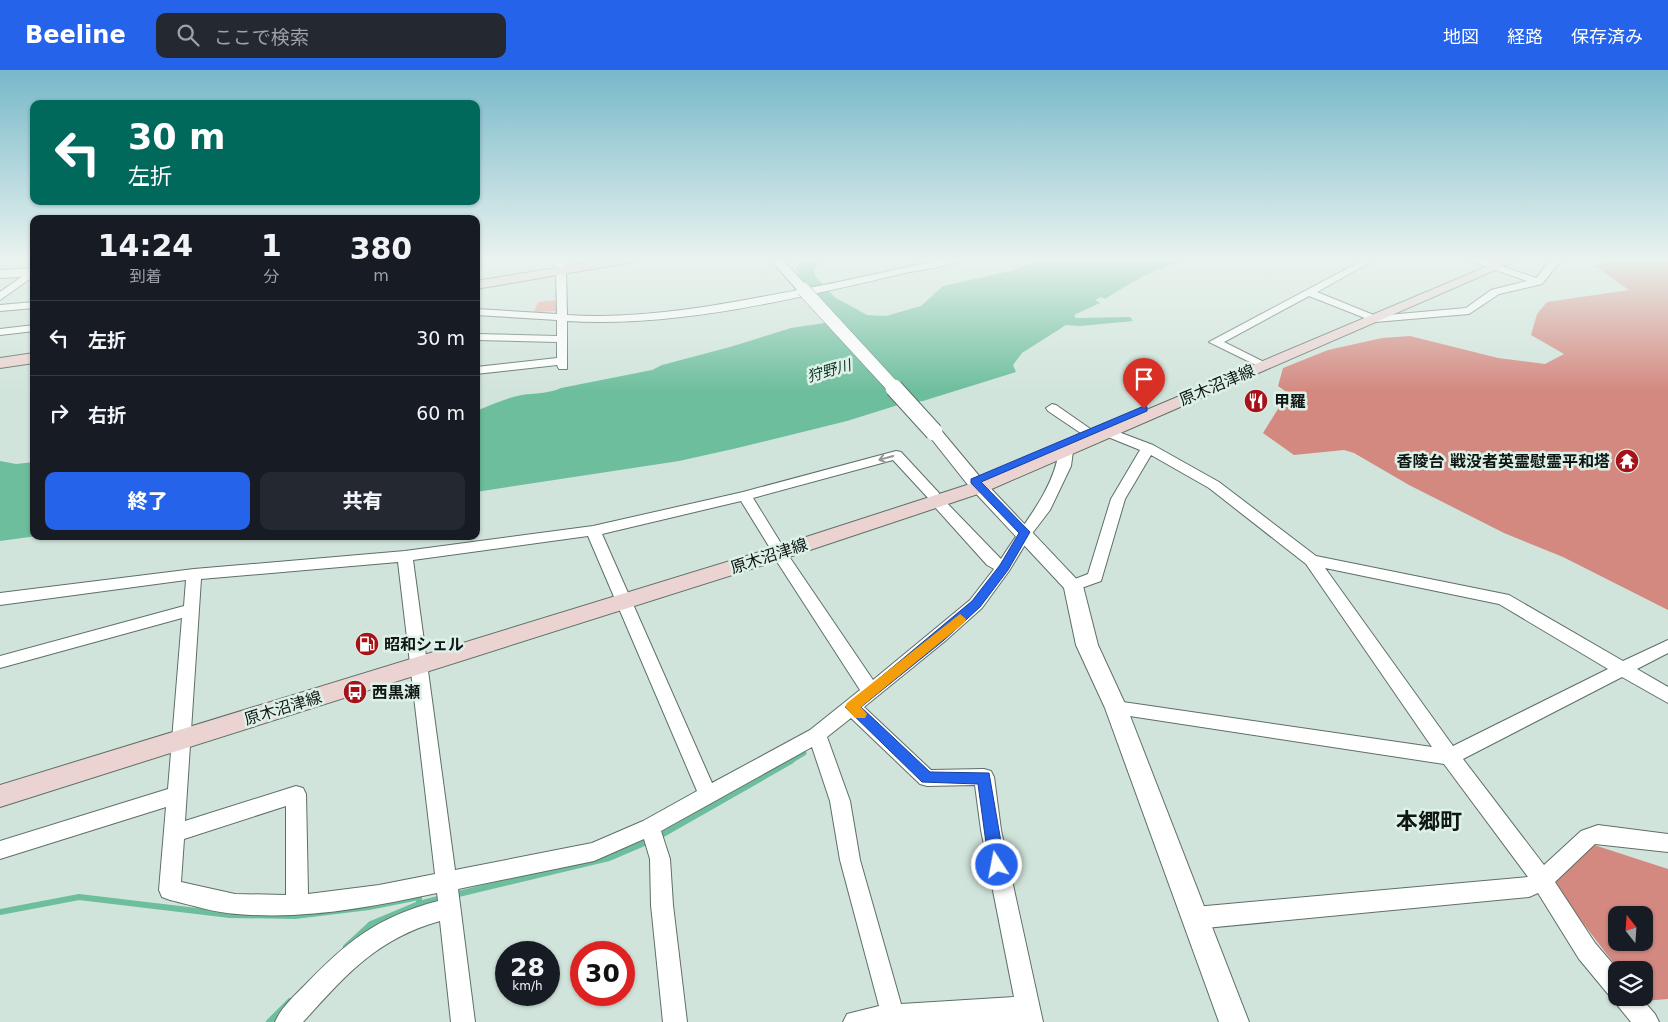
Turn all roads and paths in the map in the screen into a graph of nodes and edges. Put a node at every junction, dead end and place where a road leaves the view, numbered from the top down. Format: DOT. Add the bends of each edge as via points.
graph roads {
  1 [pos="562,302"];
  2 [pos="749,302"];
  3 [pos="815,302"];
  4 [pos="1293,302"];
  5 [pos="1334,302"];
  6 [pos="1401,302"];
  7 [pos="1481,302"];
  8 [pos="30,305"];
  9 [pos="0,308"];
  10 [pos="480,312"];
  11 [pos="562,317"];
  12 [pos="1370,317"];
  13 [pos="30,328"];
  14 [pos="0,332"];
  15 [pos="480,337"];
  16 [pos="562,339"];
  17 [pos="30,359"];
  18 [pos="0,363"];
  19 [pos="1258,363"];
  20 [pos="480,371"];
  21 [pos="1052,408"];
  22 [pos="1098,434"];
  23 [pos="1148,448"];
  24 [pos="1066,450"];
  25 [pos="977,484"];
  26 [pos="745,496"];
  27 [pos="936,499"];
  28 [pos="593,531"];
  29 [pos="1025,532"];
  30 [pos="777,549"];
  31 [pos="405,556"];
  32 [pos="1311,560"];
  33 [pos="1004,568"];
  34 [pos="194,574"];
  35 [pos="1073,586"];
  36 [pos="0,598"];
  37 [pos="621,598"];
  38 [pos="190,610"];
  39 [pos="1668,646"];
  40 [pos="420,661"];
  41 [pos="0,662"];
  42 [pos="1624,670"];
  43 [pos="871,692"];
  44 [pos="1668,696"];
  45 [pos="852,707"];
  46 [pos="1116,708"];
  47 [pos="182,735"];
  48 [pos="817,735"];
  49 [pos="1450,757"];
  50 [pos="0,786"];
  51 [pos="176,794"];
  52 [pos="708,795"];
  53 [pos="0,796"];
  54 [pos="650,827"];
  55 [pos="173,834"];
  56 [pos="1668,843"];
  57 [pos="0,850"];
  58 [pos="1542,881"];
  59 [pos="446,882"];
  60 [pos="297,906"];
  61 [pos="450,908"];
  62 [pos="1195,918"];
  63 [pos="1608,976"];
  64 [pos="1633,1006"];
  65 [pos="1029,1015"];
  66 [pos="893,1016"];
  67 [pos="287,1022"];
  68 [pos="463,1022"];
  69 [pos="675,1022"];
  70 [pos="855,1022"];
  71 [pos="1234,1022"];
  72 [pos="1647,1022"];
  1 -- 11 [label="street"];
  2 -- 11 [label="street" via="703,312 602,320"];
  3 -- 25 [label="street, bridge"];
  4 -- 19 [label="street" via="1216,342"];
  5 -- 12 [label="street"];
  6 -- 12 [label="main road, 原木沼津線"];
  7 -- 12 [label="street" via="1469,311"];
  8 -- 9 [label="street"];
  10 -- 11 [label="street"];
  11 -- 16 [label="street"];
  12 -- 19 [label="main road, 原木沼津線"];
  13 -- 14 [label="street"];
  15 -- 16 [label="street"];
  16 -- 20 [label="street" via="563,364"];
  17 -- 18 [label="main road"];
  19 -- 22 [label="main road, 原木沼津線"];
  21 -- 22 [label="street"];
  22 -- 23 [label="street"];
  22 -- 24 [label="main road, 原木沼津線"];
  22 -- 25 [label="main road, 原木沼津線"];
  23 -- 32 [label="street" via="1214,485"];
  23 -- 35 [label="street" via="1118,499 1095,577"];
  24 -- 25 [label="main road, 原木沼津線"];
  24 -- 29 [label="street" via="1064,466 1043,510"];
  25 -- 27 [label="main road, 原木沼津線"];
  25 -- 29 [label="street"];
  27 -- 26 [label="street, one-way" via="896,455"];
  26 -- 28 [label="street"];
  26 -- 30 [label="street"];
  27 -- 30 [label="main road, 原木沼津線"];
  27 -- 33 [label="street" via="992,562"];
  28 -- 31 [label="street"];
  28 -- 37 [label="street"];
  29 -- 33 [label="street"];
  29 -- 35 [label="street"];
  30 -- 37 [label="main road, 原木沼津線"];
  30 -- 43 [label="street"];
  31 -- 34 [label="street"];
  31 -- 40 [label="street"];
  32 -- 42 [label="street" via="1502,599"];
  32 -- 49 [label="street"];
  33 -- 43 [label="street" via="976,604"];
  34 -- 36 [label="street"];
  34 -- 38 [label="street"];
  35 -- 46 [label="street" via="1087,645"];
  37 -- 40 [label="main road, 原木沼津線"];
  37 -- 52 [label="street"];
  38 -- 41 [label="street"];
  38 -- 47 [label="street"];
  39 -- 42 [label="street"];
  40 -- 47 [label="main road, 原木沼津線"];
  40 -- 59 [label="street"];
  42 -- 44 [label="street"];
  42 -- 49 [label="street"];
  43 -- 45 [label="street"];
  45 -- 48 [label="street"];
  45 -- 65 [label="street" via="927,778 984,777 990,830"];
  46 -- 49 [label="street"];
  46 -- 62 [label="street"];
  47 -- 50 [label="main road, 原木沼津線"];
  47 -- 51 [label="street"];
  47 -- 53 [label="main road, 原木沼津線"];
  48 -- 52 [label="street"];
  48 -- 66 [label="street" via="840,801 852,868"];
  49 -- 58 [label="street"];
  51 -- 55 [label="street"];
  51 -- 57 [label="street"];
  52 -- 54 [label="street"];
  54 -- 59 [label="street" via="594,852"];
  54 -- 69 [label="street" via="660,859"];
  55 -- 60 [label="street" via="170,890 235,904"];
  55 -- 60 [label="street" via="296,794"];
  56 -- 58 [label="street" via="1598,834 1588,837"];
  58 -- 62 [label="street" via="1529,887"];
  58 -- 63 [label="street" via="1587,951"];
  59 -- 60 [label="street"];
  59 -- 61 [label="street"];
  61 -- 67 [label="street" via="417,917 385,931 345,962"];
  61 -- 68 [label="street"];
  62 -- 71 [label="street"];
  64 -- 72 [label="street"];
  65 -- 66 [label="street"];
  66 -- 70 [label="street"];
}
